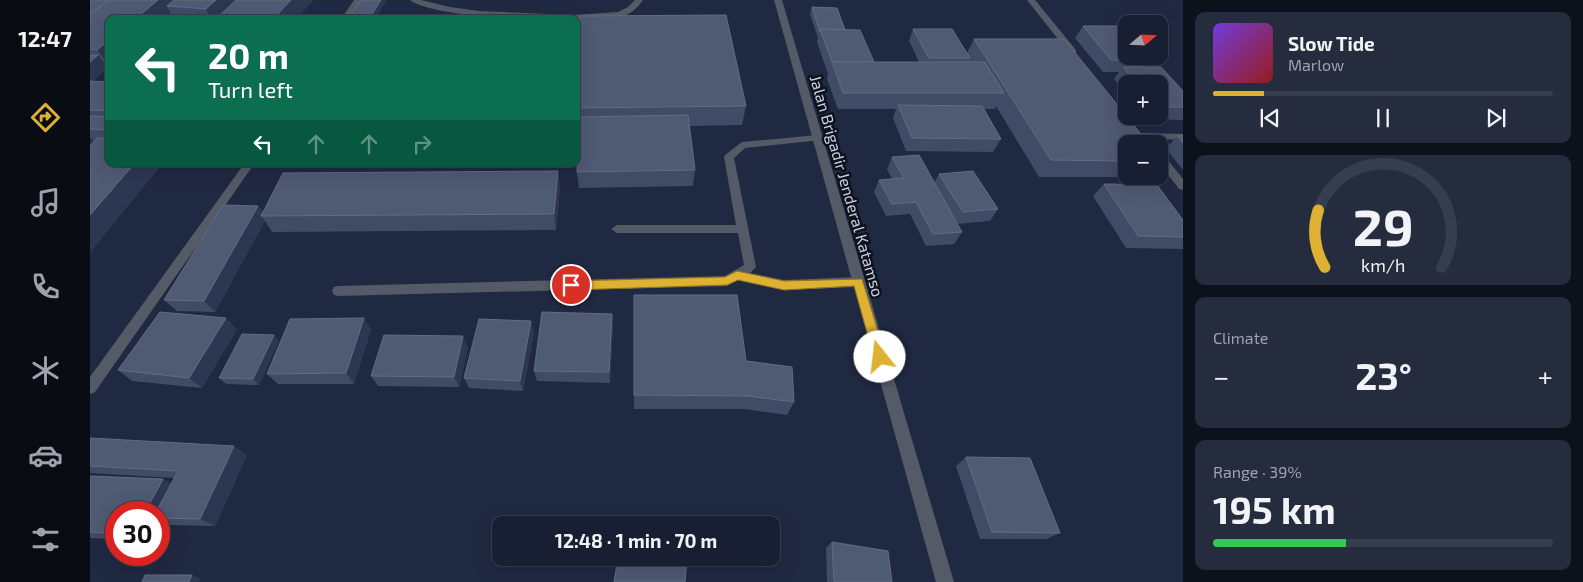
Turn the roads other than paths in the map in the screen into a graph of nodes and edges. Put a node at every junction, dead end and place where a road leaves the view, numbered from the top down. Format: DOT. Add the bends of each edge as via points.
graph roads {
  1 [pos="358,0"];
  2 [pos="414,0"];
  3 [pos="639,0"];
  4 [pos="778,0"];
  5 [pos="1031,0"];
  6 [pos="348,15"];
  7 [pos="505,15"];
  8 [pos="580,16"];
  9 [pos="1080,61"];
  10 [pos="1168,137"];
  11 [pos="1183,137"];
  12 [pos="817,138"];
  13 [pos="247,167"];
  14 [pos="1168,167"];
  15 [pos="1183,186"];
  16 [pos="617,229"];
  17 [pos="742,229"];
  18 [pos="737,275"];
  19 [pos="858,282"];
  20 [pos="338,292"];
  21 [pos="90,388"];
  22 [pos="945,582"];
  1 -- 6 [label="street"];
  2 -- 7 [label="street" via="420,5"];
  3 -- 8 [label="street" via="632,10 623,13"];
  4 -- 12 [label="street, Jalan Brigadir Jenderal Katamso"];
  5 -- 9 [label="street"];
  10 -- 11 [label="street"];
  12 -- 17 [label="street" via="742,145 729,157"];
  12 -- 19 [label="street, Jalan Brigadir Jenderal Katamso"];
  13 -- 21 [label="street"];
  14 -- 15 [label="street"];
  16 -- 17 [label="street"];
  17 -- 18 [label="street" via="750,267"];
  18 -- 19 [label="street" via="784,285"];
  18 -- 20 [label="street" via="727,281"];
  19 -- 22 [label="street, Jalan Brigadir Jenderal Katamso"];
}
